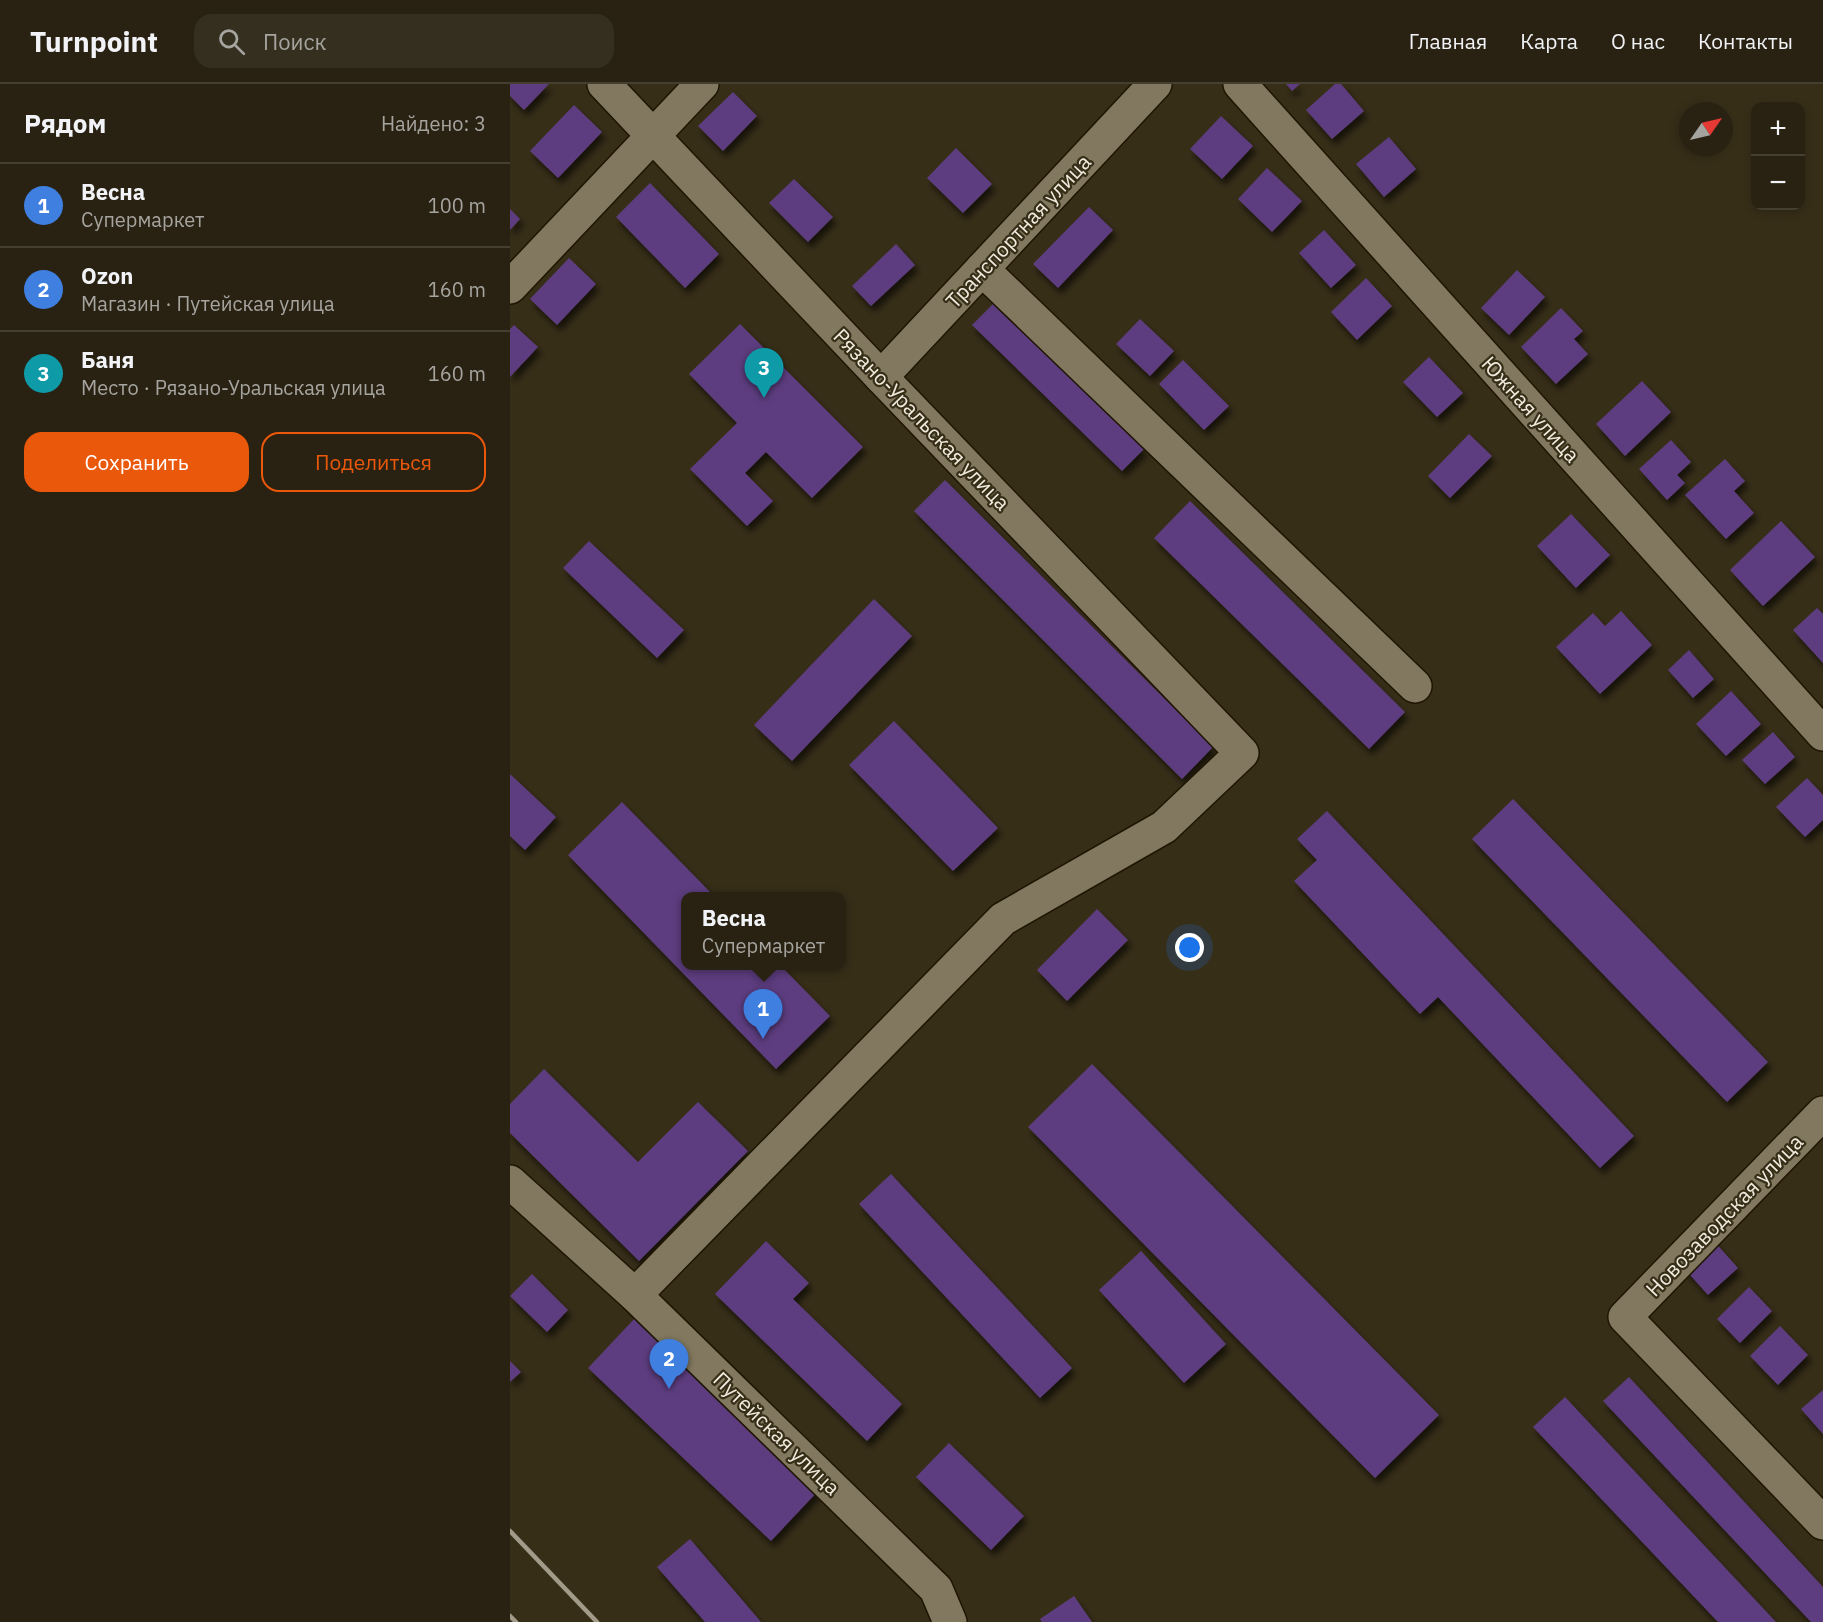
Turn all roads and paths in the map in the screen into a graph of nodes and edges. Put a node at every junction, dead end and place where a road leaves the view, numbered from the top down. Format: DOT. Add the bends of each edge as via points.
graph roads {
  1 [pos="604,84"];
  2 [pos="702,84"];
  3 [pos="1155,84"];
  4 [pos="1239,84"];
  5 [pos="653,135"];
  6 [pos="982,269"];
  7 [pos="510,287"];
  8 [pos="881,377"];
  9 [pos="1415,686"];
  10 [pos="1823,734"];
  11 [pos="1823,1113"];
  12 [pos="510,1182"];
  13 [pos="635,1295"];
  14 [pos="1823,1523"];
  15 [pos="950,1622"];
  1 -- 5 [label="street, Рязано-Уральская улица"];
  2 -- 5 [label="street"];
  3 -- 6 [label="street, Транспортная улица"];
  4 -- 10 [label="street, Южная улица"];
  5 -- 7 [label="street"];
  5 -- 8 [label="street, Рязано-Уральская улица"];
  6 -- 8 [label="street, Транспортная улица"];
  6 -- 9 [label="street"];
  8 -- 13 [label="street, Рязано-Уральская улица" via="1242,753 1164,827 1003,919"];
  11 -- 14 [label="street, Новозаводская улица" via="1624,1317"];
  12 -- 13 [label="street, Путейская улица"];
  13 -- 15 [label="street, Путейская улица" via="936,1589"];
}
